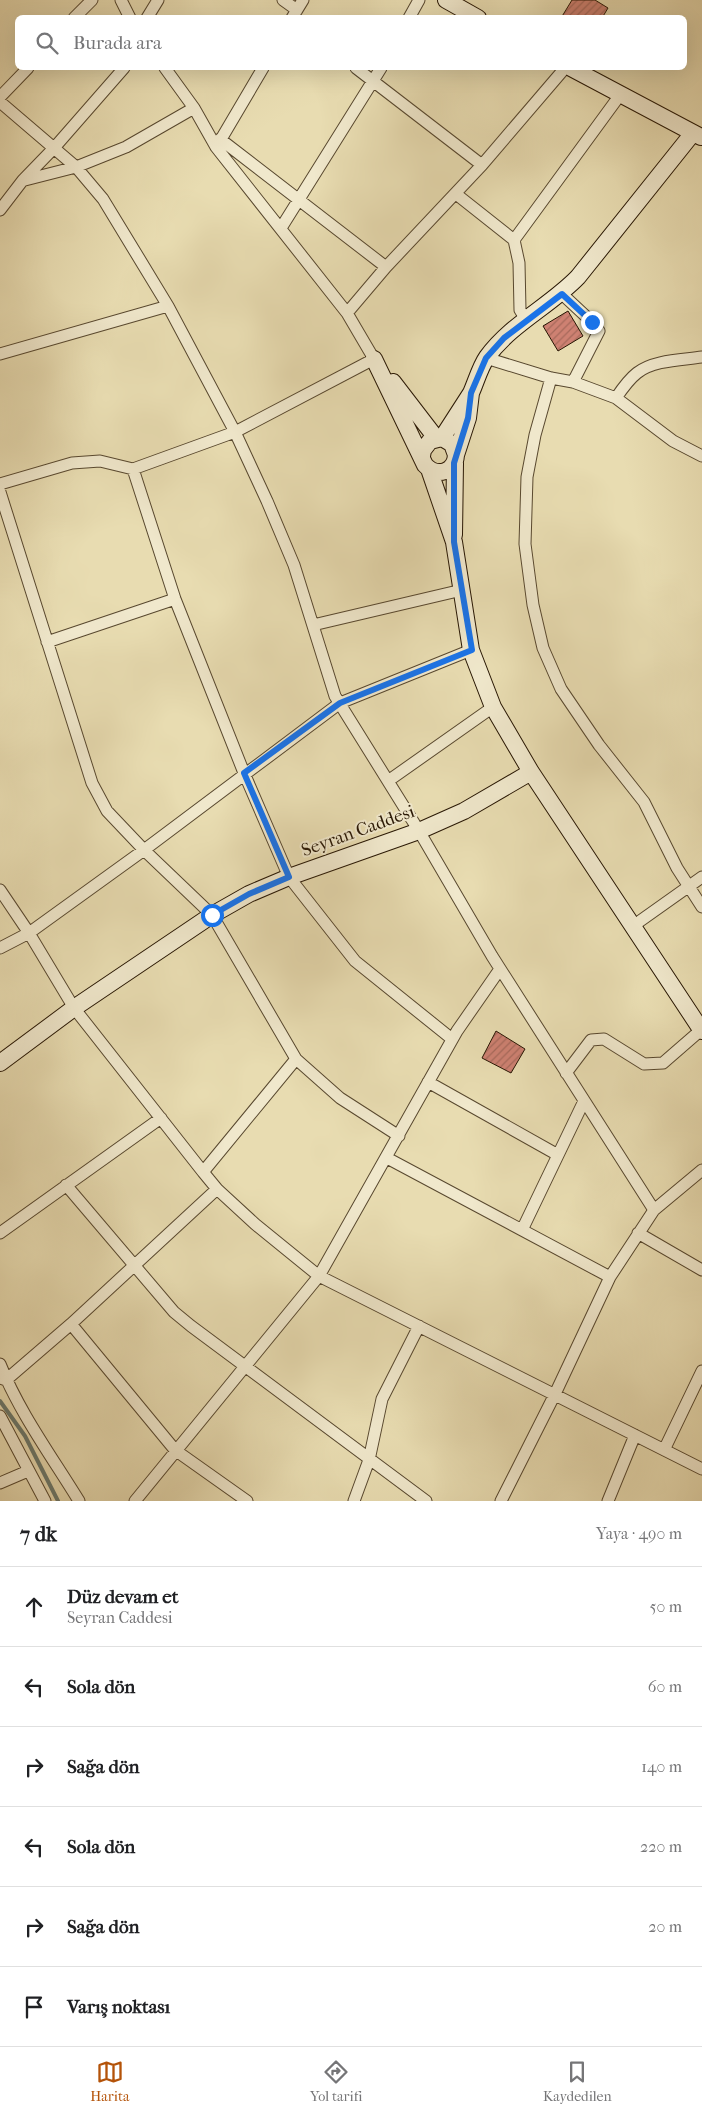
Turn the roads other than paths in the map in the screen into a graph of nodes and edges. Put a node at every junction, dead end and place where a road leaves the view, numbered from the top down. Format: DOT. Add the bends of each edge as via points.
graph roads {
  1 [pos="92,0"];
  2 [pos="121,0"];
  3 [pos="158,0"];
  4 [pos="283,0"];
  5 [pos="419,0"];
  6 [pos="446,0"];
  7 [pos="297,9"];
  8 [pos="77,15"];
  9 [pos="128,15"];
  10 [pos="149,15"];
  11 [pos="411,15"];
  12 [pos="473,15"];
  13 [pos="26,70"];
  14 [pos="122,70"];
  15 [pos="166,70"];
  16 [pos="262,70"];
  17 [pos="359,70"];
  18 [pos="380,70"];
  19 [pos="563,70"];
  20 [pos="575,70"];
  21 [pos="374,81"];
  22 [pos="620,95"];
  23 [pos="0,97"];
  24 [pos="0,102"];
  25 [pos="194,108"];
  26 [pos="697,136"];
  27 [pos="218,143"];
  28 [pos="54,148"];
  29 [pos="482,165"];
  30 [pos="76,167"];
  31 [pos="23,180"];
  32 [pos="456,194"];
  33 [pos="298,200"];
  34 [pos="0,210"];
  35 [pos="281,228"];
  36 [pos="514,240"];
  37 [pos="386,267"];
  38 [pos="562,294"];
  39 [pos="168,306"];
  40 [pos="347,313"];
  41 [pos="526,320"];
  42 [pos="0,354"];
  43 [pos="702,357"];
  44 [pos="486,358"];
  45 [pos="374,359"];
  46 [pos="551,378"];
  47 [pos="572,382"];
  48 [pos="471,393"];
  49 [pos="616,398"];
  50 [pos="235,432"];
  51 [pos="439,438"];
  52 [pos="702,456"];
  53 [pos="456,459"];
  54 [pos="426,462"];
  55 [pos="133,469"];
  56 [pos="0,484"];
  57 [pos="0,492"];
  58 [pos="454,542"];
  59 [pos="462,590"];
  60 [pos="175,599"];
  61 [pos="313,625"];
  62 [pos="47,642"];
  63 [pos="472,650"];
  64 [pos="340,703"];
  65 [pos="493,708"];
  66 [pos="531,772"];
  67 [pos="244,773"];
  68 [pos="388,781"];
  69 [pos="419,831"];
  70 [pos="144,850"];
  71 [pos="289,877"];
  72 [pos="702,877"];
  73 [pos="689,886"];
  74 [pos="0,890"];
  75 [pos="702,907"];
  76 [pos="212,915"];
  77 [pos="633,926"];
  78 [pos="29,933"];
  79 [pos="0,948"];
  80 [pos="500,970"];
  81 [pos="74,1008"];
  82 [pos="702,1030"];
  83 [pos="452,1040"];
  84 [pos="296,1059"];
  85 [pos="0,1063"];
  86 [pos="566,1073"];
  87 [pos="428,1082"];
  88 [pos="584,1101"];
  89 [pos="161,1118"];
  90 [pos="398,1136"];
  91 [pos="558,1156"];
  92 [pos="387,1158"];
  93 [pos="702,1170"];
  94 [pos="202,1172"];
  95 [pos="66,1185"];
  96 [pos="217,1189"];
  97 [pos="654,1210"];
  98 [pos="522,1230"];
  99 [pos="0,1233"];
  100 [pos="638,1233"];
  101 [pos="133,1266"];
  102 [pos="702,1270"];
  103 [pos="318,1276"];
  104 [pos="610,1276"];
  105 [pos="71,1324"];
  106 [pos="419,1326"];
  107 [pos="0,1364"];
  108 [pos="246,1366"];
  109 [pos="702,1371"];
  110 [pos="3,1379"];
  111 [pos="555,1394"];
  112 [pos="0,1416"];
  113 [pos="634,1435"];
  114 [pos="175,1450"];
  115 [pos="664,1450"];
  116 [pos="369,1460"];
  117 [pos="702,1469"];
  118 [pos="28,1471"];
  119 [pos="0,1483"];
  120 [pos="45,1501"];
  121 [pos="79,1501"];
  122 [pos="136,1501"];
  123 [pos="247,1501"];
  124 [pos="354,1501"];
  125 [pos="426,1501"];
  126 [pos="501,1501"];
  127 [pos="608,1501"];
  1 -- 8 [label="street"];
  2 -- 9 [label="street"];
  3 -- 10 [label="street"];
  4 -- 7 [label="street"];
  5 -- 11 [label="street"];
  6 -- 12 [label="street"];
  13 -- 23 [label="street"];
  14 -- 28 [label="street"];
  15 -- 25 [label="street"];
  16 -- 27 [label="street"];
  17 -- 21 [label="street"];
  18 -- 21 [label="street"];
  19 -- 29 [label="street"];
  20 -- 22 [label="street"];
  21 -- 29 [label="street"];
  21 -- 33 [label="street"];
  22 -- 26 [label="street"];
  22 -- 36 [label="street"];
  24 -- 28 [label="street"];
  25 -- 27 [label="street"];
  25 -- 30 [label="street" via="126,147"];
  26 -- 38 [label="street"];
  27 -- 33 [label="street"];
  27 -- 35 [label="street"];
  28 -- 30 [label="street"];
  28 -- 31 [label="street"];
  29 -- 32 [label="street"];
  30 -- 31 [label="street"];
  30 -- 39 [label="street" via="104,199"];
  31 -- 34 [label="street"];
  32 -- 36 [label="street"];
  32 -- 37 [label="street"];
  33 -- 35 [label="street"];
  33 -- 37 [label="street"];
  35 -- 40 [label="street"];
  36 -- 41 [label="street" via="519,263 520,310"];
  37 -- 40 [label="street"];
  38 -- 41 [label="street"];
  38 -- 47 [label="street" via="599,331"];
  39 -- 42 [label="street"];
  39 -- 50 [label="street"];
  40 -- 45 [label="street"];
  41 -- 44 [label="street"];
  43 -- 49 [label="street" via="644,368"];
  44 -- 46 [label="street"];
  44 -- 48 [label="street"];
  45 -- 50 [label="street"];
  45 -- 51 [label="street"];
  45 -- 54 [label="street"];
  46 -- 47 [label="street"];
  46 -- 73 [label="street" via="527,477 525,544 533,605 543,648 561,689 599,745 644,802"];
  47 -- 49 [label="street"];
  48 -- 51 [label="street"];
  48 -- 53 [label="street" via="468,418"];
  49 -- 52 [label="street" via="673,441"];
  50 -- 55 [label="street"];
  50 -- 61 [label="street" via="294,565"];
  51 -- 53 [label="street" via="452,444"];
  51 -- 54 [label="street" via="426,445"];
  53 -- 54 [label="street" via="443,472"];
  53 -- 58 [label="street"];
  54 -- 58 [label="street"];
  55 -- 56 [label="street" via="100,461 72,463"];
  55 -- 60 [label="street"];
  57 -- 62 [label="street"];
  58 -- 59 [label="street"];
  59 -- 61 [label="street"];
  59 -- 63 [label="street"];
  60 -- 62 [label="street"];
  60 -- 67 [label="street"];
  61 -- 64 [label="street"];
  62 -- 70 [label="street" via="92,783 107,811"];
  63 -- 64 [label="street"];
  63 -- 65 [label="street"];
  64 -- 67 [label="street"];
  64 -- 68 [label="street"];
  65 -- 66 [label="street"];
  65 -- 68 [label="street"];
  66 -- 69 [label="street, Seyran Caddesi" via="464,811"];
  66 -- 77 [label="street"];
  67 -- 70 [label="street"];
  67 -- 71 [label="street"];
  68 -- 69 [label="street"];
  69 -- 71 [label="street, Seyran Caddesi"];
  69 -- 80 [label="street"];
  70 -- 76 [label="street"];
  70 -- 78 [label="street"];
  71 -- 76 [label="street, Seyran Caddesi"];
  71 -- 83 [label="street" via="355,961"];
  72 -- 73 [label="street"];
  73 -- 75 [label="street"];
  73 -- 77 [label="street"];
  74 -- 78 [label="street"];
  76 -- 81 [label="street, Seyran Caddesi"];
  76 -- 84 [label="street"];
  77 -- 82 [label="street"];
  78 -- 79 [label="street"];
  78 -- 81 [label="street"];
  80 -- 83 [label="street"];
  80 -- 86 [label="street"];
  81 -- 85 [label="street, Seyran Caddesi"];
  81 -- 89 [label="street"];
  82 -- 86 [label="street" via="663,1063 644,1064 604,1039 592,1040"];
  83 -- 87 [label="street"];
  84 -- 90 [label="street" via="340,1098"];
  84 -- 94 [label="street"];
  86 -- 88 [label="street"];
  87 -- 90 [label="street"];
  87 -- 91 [label="street"];
  88 -- 91 [label="street"];
  88 -- 97 [label="street"];
  89 -- 94 [label="street"];
  89 -- 95 [label="street"];
  90 -- 92 [label="street"];
  91 -- 98 [label="street"];
  92 -- 98 [label="street"];
  92 -- 103 [label="street"];
  93 -- 97 [label="street"];
  94 -- 96 [label="street"];
  95 -- 99 [label="street"];
  95 -- 101 [label="street"];
  96 -- 101 [label="street"];
  96 -- 103 [label="street"];
  97 -- 100 [label="street"];
  98 -- 104 [label="street"];
  100 -- 102 [label="street"];
  100 -- 104 [label="street"];
  101 -- 105 [label="street"];
  101 -- 108 [label="street" via="180,1317"];
  103 -- 106 [label="street"];
  103 -- 108 [label="street"];
  104 -- 111 [label="street"];
  105 -- 110 [label="street"];
  105 -- 114 [label="street"];
  106 -- 111 [label="street"];
  106 -- 116 [label="street" via="382,1399"];
  107 -- 110 [label="street"];
  108 -- 114 [label="street"];
  108 -- 116 [label="street"];
  109 -- 115 [label="street"];
  110 -- 121 [label="street"];
  111 -- 113 [label="street"];
  111 -- 126 [label="street"];
  112 -- 118 [label="street"];
  113 -- 115 [label="street"];
  113 -- 127 [label="street"];
  114 -- 122 [label="street"];
  114 -- 123 [label="street"];
  115 -- 117 [label="street"];
  116 -- 124 [label="street"];
  116 -- 125 [label="street"];
  118 -- 119 [label="street"];
  118 -- 120 [label="street"];
}
